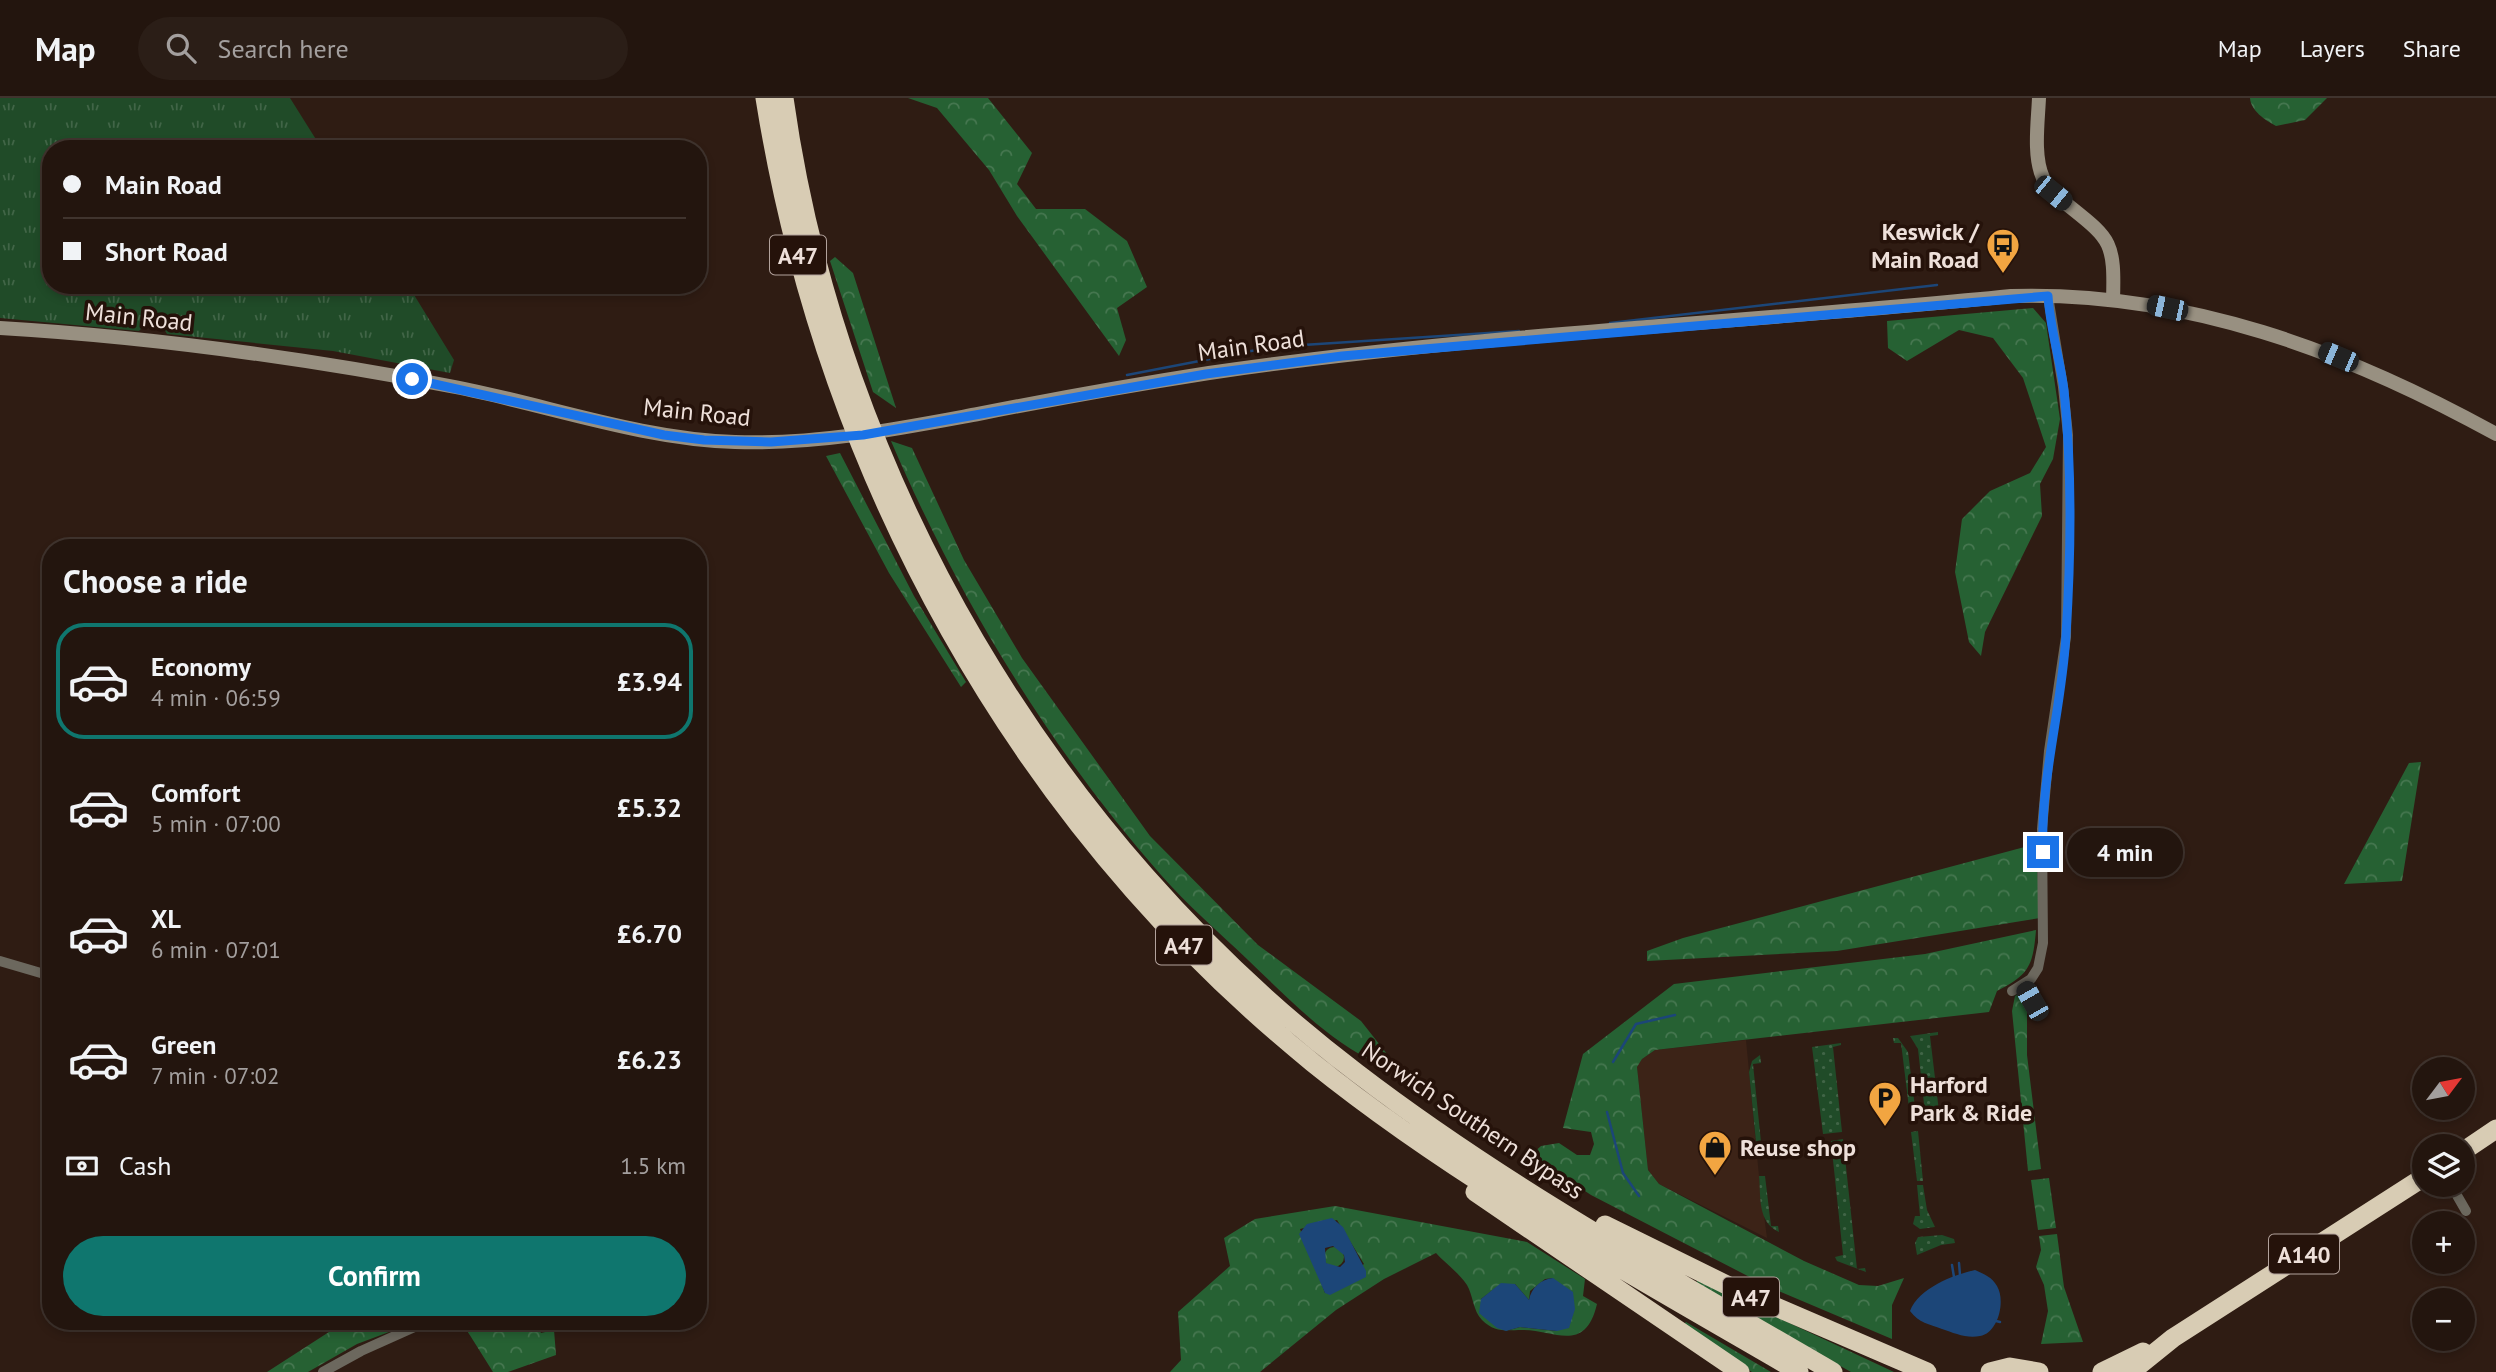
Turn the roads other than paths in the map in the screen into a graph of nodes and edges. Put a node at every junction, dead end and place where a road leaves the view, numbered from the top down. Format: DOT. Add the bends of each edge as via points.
graph roads {
  1 [pos="765,98"];
  2 [pos="784,98"];
  3 [pos="2039,98"];
  4 [pos="2048,296"];
  5 [pos="2113,300"];
  6 [pos="0,328"];
  7 [pos="855,408"];
  8 [pos="2496,433"];
  9 [pos="875,457"];
  10 [pos="0,961"];
  11 [pos="42,973"];
  12 [pos="1217,978"];
  13 [pos="2023,984"];
  14 [pos="2012,991"];
  15 [pos="2032,1001"];
  16 [pos="1357,1073"];
  17 [pos="2496,1129"];
  18 [pos="2475,1143"];
  19 [pos="2412,1185"];
  20 [pos="2458,1197"];
  21 [pos="2466,1211"];
  22 [pos="407,1330"];
  23 [pos="2173,1338"];
  24 [pos="323,1372"];
  25 [pos="1740,1372"];
  26 [pos="1799,1372"];
  27 [pos="1833,1372"];
  28 [pos="1927,1372"];
  29 [pos="1990,1372"];
  30 [pos="2039,1372"];
  31 [pos="2102,1372"];
  32 [pos="2131,1372"];
  1 -- 7 [label="highway, Norwich Southern Bypass / A47" via="790,227 814,317"];
  2 -- 7 [label="highway, Norwich Southern Bypass / A47" via="813,242"];
  3 -- 5 [label="main road" via="2043,178 2053,193 2093,224 2110,247 2115,273"];
  4 -- 5 [label="main road, Main Road"];
  4 -- 6 [label="main road, Main Road" via="1342,356 1206,374 863,435 771,442 659,434 461,388 313,360 103,334"];
  4 -- 13 [label="street" via="2068,435 2066,637 2042,829 2043,943 2038,968"];
  5 -- 8 [label="main road, Main Road" via="2167,308 2315,347 2385,376"];
  7 -- 9 [label="highway, Norwich Southern Bypass / A47"];
  9 -- 12 [label="highway, Norwich Southern Bypass / A47" via="889,516 950,634 1029,758 1122,877"];
  9 -- 16 [label="highway, Norwich Southern Bypass / A47" via="988,661 1092,812 1203,937 1259,992"];
  10 -- 11 [label="street"];
  12 -- 25 [label="highway, A47" via="1284,1047 1368,1119"];
  12 -- 26 [label="highway, Norwich Southern Bypass / A47" via="1315,1064 1400,1128 1571,1237"];
  13 -- 14 [label="street"];
  13 -- 15 [label="street"];
  16 -- 27 [label="highway, Norwich Southern Bypass / A47" via="1434,1129 1593,1230"];
  16 -- 28 [label="highway, A47" via="1527,1183 1589,1217 1740,1292"];
  17 -- 18 [label="highway"];
  19 -- 23 [label="highway, A140"];
  20 -- 21 [label="street"];
  22 -- 24 [label="street"];
  23 -- 31 [label="highway, A140"];
  23 -- 32 [label="highway, A140"];
  29 -- 30 [label="highway" via="2011,1367"];
}
